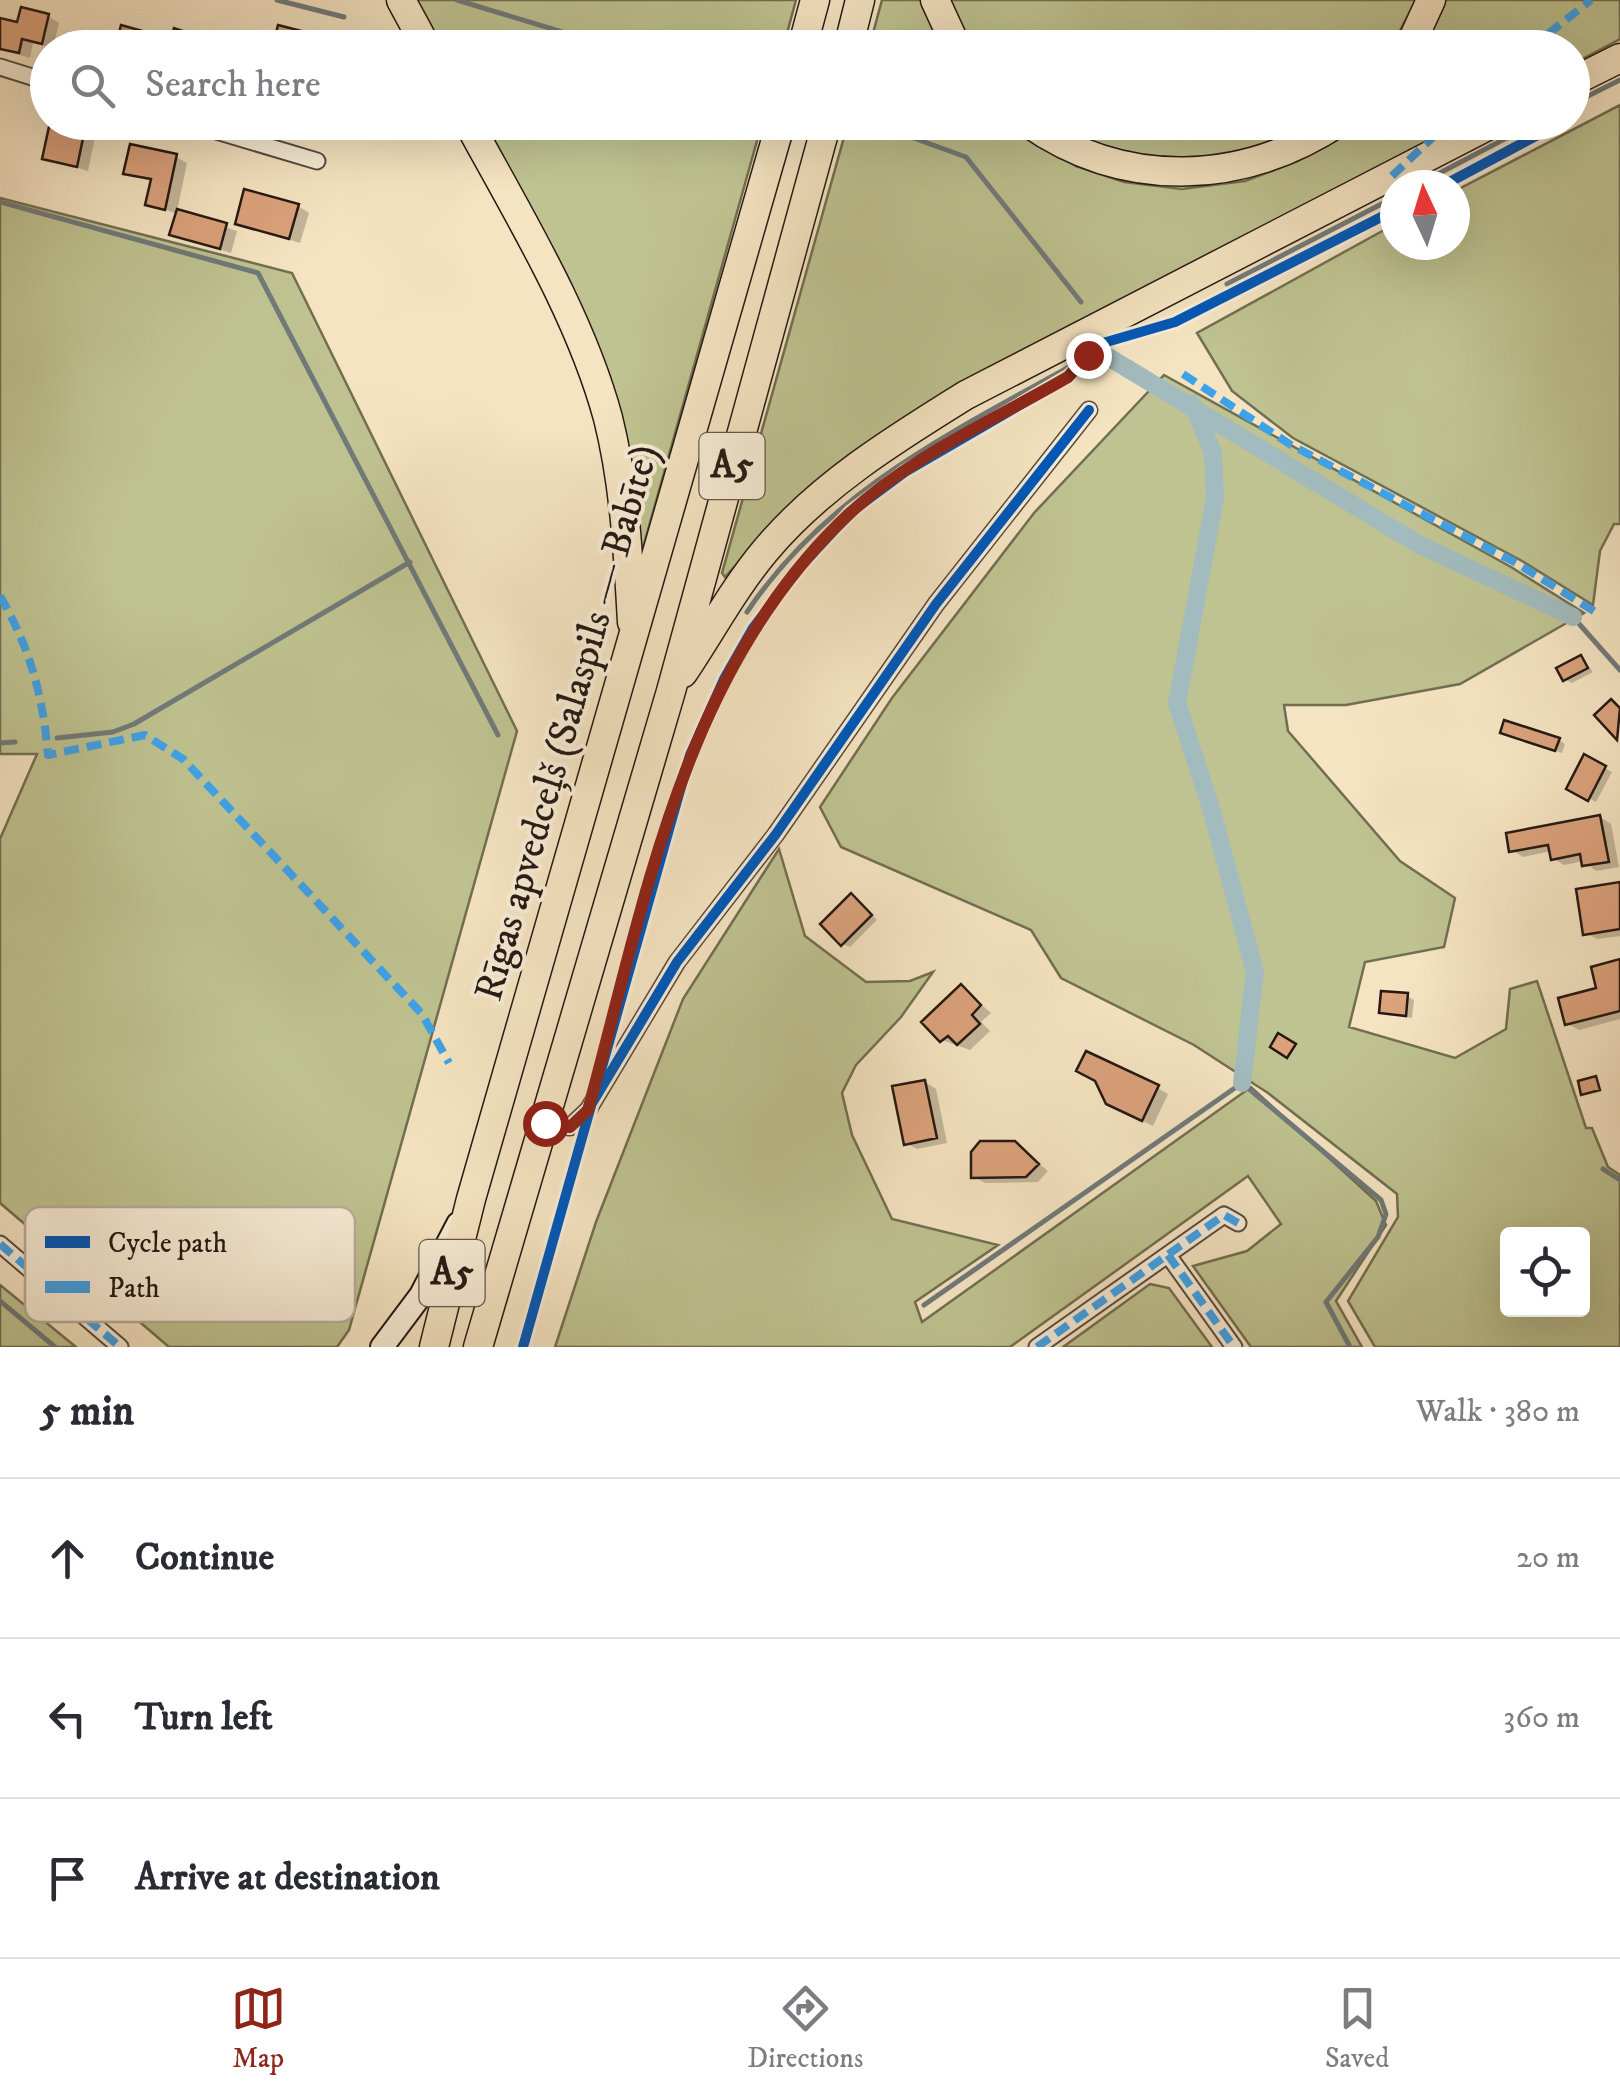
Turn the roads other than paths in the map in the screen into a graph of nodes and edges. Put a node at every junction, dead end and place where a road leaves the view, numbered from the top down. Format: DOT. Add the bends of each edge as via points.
graph roads {
  1 [pos="401,0"];
  2 [pos="815,0"];
  3 [pos="860,0"];
  4 [pos="935,0"];
  5 [pos="1431,0"];
  6 [pos="417,30"];
  7 [pos="807,30"];
  8 [pos="852,30"];
  9 [pos="949,30"];
  10 [pos="1417,30"];
  11 [pos="1620,58"];
  12 [pos="0,68"];
  13 [pos="1590,73"];
  14 [pos="30,77"];
  15 [pos="246,140"];
  16 [pos="477,140"];
  17 [pos="776,140"];
  18 [pos="822,140"];
  19 [pos="1054,140"];
  20 [pos="1309,140"];
  21 [pos="1460,140"];
  22 [pos="317,161"];
  23 [pos="1089,410"];
  24 [pos="633,648"];
  25 [pos="671,690"];
  26 [pos="545,1123"];
  27 [pos="471,1198"];
  28 [pos="1238,1223"];
  29 [pos="0,1244"];
  30 [pos="1168,1255"];
  31 [pos="25,1265"];
  32 [pos="91,1322"];
  33 [pos="120,1347"];
  34 [pos="382,1347"];
  35 [pos="434,1347"];
  36 [pos="478,1347"];
  37 [pos="1037,1347"];
  38 [pos="1234,1347"];
  1 -- 6 [label="highway"];
  2 -- 7 [label="highway"];
  3 -- 8 [label="highway"];
  4 -- 9 [label="highway"];
  5 -- 10 [label="highway"];
  11 -- 13 [label="highway"];
  12 -- 14 [label="street"];
  15 -- 22 [label="street"];
  16 -- 24 [label="highway" via="554,285 607,417 626,510"];
  17 -- 24 [label="highway, Rīgas apvedceļš (Salaspils — Babīte) / A5"];
  18 -- 25 [label="highway, A5"];
  19 -- 20 [label="highway" via="1110,164 1169,174 1242,167"];
  21 -- 25 [label="highway" via="966,395 897,438 765,551"];
  23 -- 26 [label="street" via="936,604 678,962 588,1110 570,1127"];
  24 -- 27 [label="highway, Rīgas apvedceļš (Salaspils — Babīte) / A5"];
  25 -- 26 [label="highway, A5"];
  26 -- 36 [label="highway, A5"];
  27 -- 34 [label="main road" via="421,1295"];
  27 -- 35 [label="highway, Rīgas apvedceļš (Salaspils — Babīte) / A5"];
  28 -- 30 [label="street" via="1224,1215"];
  29 -- 31 [label="street"];
  30 -- 37 [label="street"];
  30 -- 38 [label="street"];
  32 -- 33 [label="street"];
}
